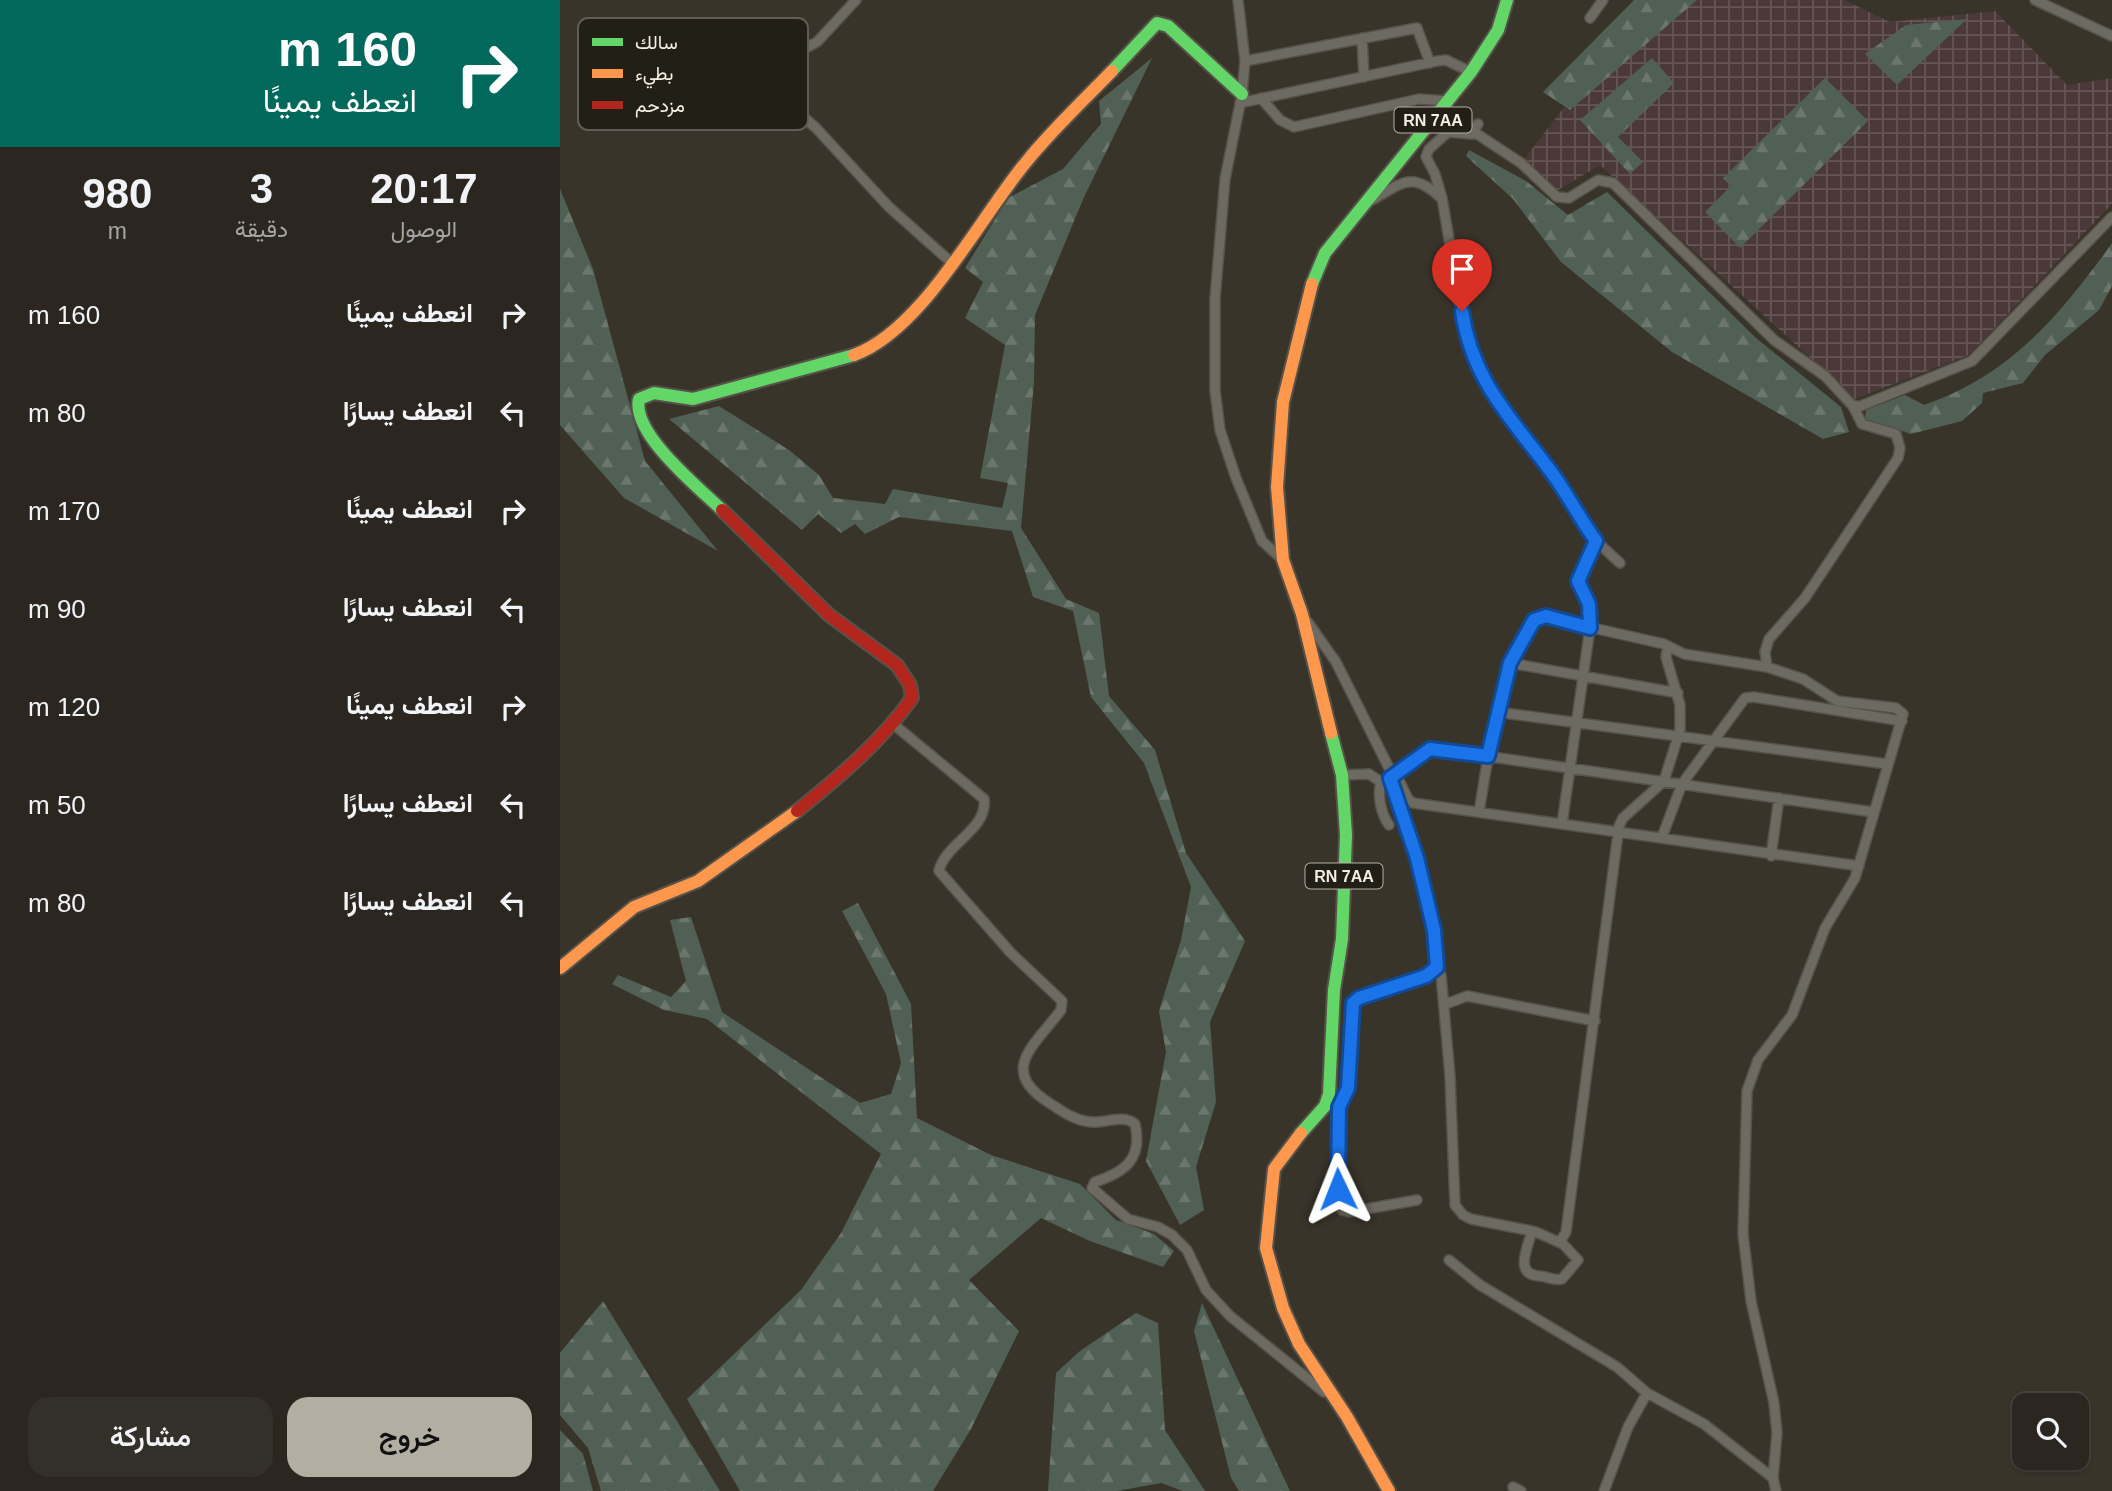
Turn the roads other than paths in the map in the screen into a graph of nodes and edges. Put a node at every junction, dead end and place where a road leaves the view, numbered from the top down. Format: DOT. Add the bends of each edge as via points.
graph roads {
  1 [pos="856,0"];
  2 [pos="1238,0"];
  3 [pos="1507,0"];
  4 [pos="1603,0"];
  5 [pos="2035,0"];
  6 [pos="1590,18"];
  7 [pos="2112,36"];
  8 [pos="1362,38"];
  9 [pos="808,47"];
  10 [pos="1245,61"];
  11 [pos="1430,63"];
  12 [pos="1471,72"];
  13 [pos="1364,77"];
  14 [pos="1241,98"];
  15 [pos="1261,98"];
  16 [pos="1449,101"];
  17 [pos="808,121"];
  18 [pos="1442,198"];
  19 [pos="1364,204"];
  20 [pos="2112,217"];
  21 [pos="953,264"];
  22 [pos="1853,406"];
  23 [pos="1596,541"];
  24 [pos="1283,561"];
  25 [pos="1620,563"];
  26 [pos="1302,614"];
  27 [pos="1590,628"];
  28 [pos="1668,646"];
  29 [pos="1510,663"];
  30 [pos="1767,667"];
  31 [pos="1583,677"];
  32 [pos="1678,693"];
  33 [pos="1497,712"];
  34 [pos="1902,721"];
  35 [pos="892,723"];
  36 [pos="1576,723"];
  37 [pos="1678,738"];
  38 [pos="1712,741"];
  39 [pos="1488,756"];
  40 [pos="1887,764"];
  41 [pos="1570,768"];
  42 [pos="1342,775"];
  43 [pos="1389,777"];
  44 [pos="1664,781"];
  45 [pos="1682,784"];
  46 [pos="1779,798"];
  47 [pos="1874,811"];
  48 [pos="1479,812"];
  49 [pos="1562,824"];
  50 [pos="1389,825"];
  51 [pos="1618,831"];
  52 [pos="1662,837"];
  53 [pos="1771,856"];
  54 [pos="1859,866"];
  55 [pos="1437,967"];
  56 [pos="560,968"];
  57 [pos="1446,1004"];
  58 [pos="1595,1021"];
  59 [pos="1335,1096"];
  60 [pos="1417,1200"];
  61 [pos="1532,1231"];
  62 [pos="1560,1242"];
  63 [pos="1448,1260"];
  64 [pos="1647,1393"];
  65 [pos="1331,1397"];
  66 [pos="1773,1478"];
  67 [pos="1389,1491"];
  68 [pos="1604,1491"];
  69 [pos="1776,1491"];
  1 -- 9 [label="street"];
  2 -- 10 [label="street"];
  3 -- 12 [label="street, RN 7AA" via="1498,30"];
  4 -- 6 [label="street"];
  5 -- 7 [label="street"];
  8 -- 10 [label="street"];
  8 -- 11 [label="street" via="1417,28"];
  8 -- 13 [label="street"];
  10 -- 14 [label="street"];
  11 -- 12 [label="street" via="1446,60"];
  11 -- 13 [label="street"];
  12 -- 16 [label="street, RN 7AA"];
  13 -- 15 [label="street"];
  14 -- 15 [label="street"];
  14 -- 21 [label="street" via="1168,26 1157,23 1029,158"];
  14 -- 24 [label="street" via="1225,179 1217,266 1215,390 1220,430 1240,488 1262,541"];
  15 -- 16 [label="street" via="1280,120 1294,127 1419,99"];
  16 -- 19 [label="street, RN 7AA"];
  17 -- 21 [label="street" via="889,207"];
  18 -- 19 [label="street" via="1424,183 1411,180"];
  18 -- 22 [label="street" via="1426,160 1427,151 1448,132 1476,128 1557,197 1569,198 1598,180 1613,183 1764,331 1825,376"];
  18 -- 23 [label="street" via="1466,339 1476,368"];
  19 -- 24 [label="street, RN 7AA" via="1325,253 1314,277 1283,402 1276,487"];
  20 -- 22 [label="street" via="1972,361"];
  21 -- 35 [label="street" via="894,332 870,349 693,399 646,393 636,408 664,452 802,590 905,673 912,698"];
  22 -- 30 [label="street" via="1862,424 1896,434 1898,458 1805,598 1769,639"];
  23 -- 25 [label="street"];
  23 -- 27 [label="street" via="1578,581 1589,604"];
  24 -- 26 [label="street, RN 7AA"];
  26 -- 42 [label="street, RN 7AA"];
  26 -- 43 [label="street" via="1336,662"];
  27 -- 28 [label="street"];
  27 -- 29 [label="street" via="1537,617"];
  27 -- 31 [label="street"];
  28 -- 30 [label="street" via="1684,654"];
  28 -- 32 [label="street" via="1666,657"];
  29 -- 31 [label="street"];
  29 -- 33 [label="street"];
  30 -- 34 [label="street" via="1803,679 1837,701 1896,708 1903,714"];
  31 -- 32 [label="street"];
  31 -- 36 [label="street"];
  32 -- 37 [label="street" via="1682,717"];
  33 -- 36 [label="street"];
  33 -- 39 [label="street"];
  34 -- 38 [label="street" via="1751,696 1738,704"];
  34 -- 40 [label="street"];
  35 -- 56 [label="street" via="836,777 766,832 701,879 631,909"];
  35 -- 65 [label="street" via="984,799 982,817 939,871 1011,953 1062,1001 1061,1010 1025,1060 1023,1080 1034,1093 1072,1118 1092,1122 1125,1119 1135,1124 1138,1136 1128,1166 1121,1174 1095,1182 1092,1188 1128,1219 1172,1235 1187,1250 1206,1290 1230,1316"];
  36 -- 37 [label="street"];
  36 -- 41 [label="street"];
  37 -- 38 [label="street"];
  37 -- 44 [label="street"];
  38 -- 40 [label="street"];
  38 -- 45 [label="street"];
  39 -- 41 [label="street"];
  39 -- 43 [label="street" via="1430,749"];
  39 -- 48 [label="street"];
  40 -- 47 [label="street"];
  41 -- 44 [label="street"];
  41 -- 49 [label="street"];
  42 -- 43 [label="street"];
  42 -- 59 [label="street, RN 7AA" via="1346,835 1342,939 1334,990"];
  43 -- 48 [label="street" via="1413,803"];
  43 -- 50 [label="street" via="1382,811"];
  43 -- 55 [label="street" via="1417,858 1434,930"];
  44 -- 45 [label="street"];
  44 -- 51 [label="street" via="1623,818"];
  45 -- 46 [label="street"];
  45 -- 52 [label="street"];
  46 -- 47 [label="street"];
  46 -- 53 [label="street"];
  47 -- 54 [label="street"];
  48 -- 49 [label="street"];
  49 -- 51 [label="street"];
  51 -- 52 [label="street"];
  51 -- 58 [label="street"];
  52 -- 53 [label="street"];
  53 -- 54 [label="street"];
  54 -- 66 [label="street" via="1821,937 1792,1015 1762,1052 1747,1091 1743,1245 1755,1325 1774,1403"];
  55 -- 57 [label="street"];
  55 -- 59 [label="street" via="1426,976 1353,1003 1348,1088"];
  57 -- 58 [label="street" via="1467,996"];
  57 -- 61 [label="street" via="1455,1205 1467,1218"];
  58 -- 62 [label="street" via="1566,1232"];
  59 -- 60 [label="street" via="1339,1107 1336,1173 1342,1210"];
  59 -- 65 [label="street" via="1274,1169 1266,1248 1283,1308"];
  61 -- 62 [label="street"];
  61 -- 62 [label="street" via="1524,1260 1533,1276 1560,1280 1578,1261"];
  63 -- 64 [label="street" via="1480,1285 1617,1367"];
  64 -- 66 [label="street" via="1704,1424"];
  64 -- 68 [label="street" via="1624,1435"];
  65 -- 67 [label="street"];
  66 -- 69 [label="street"];
}
